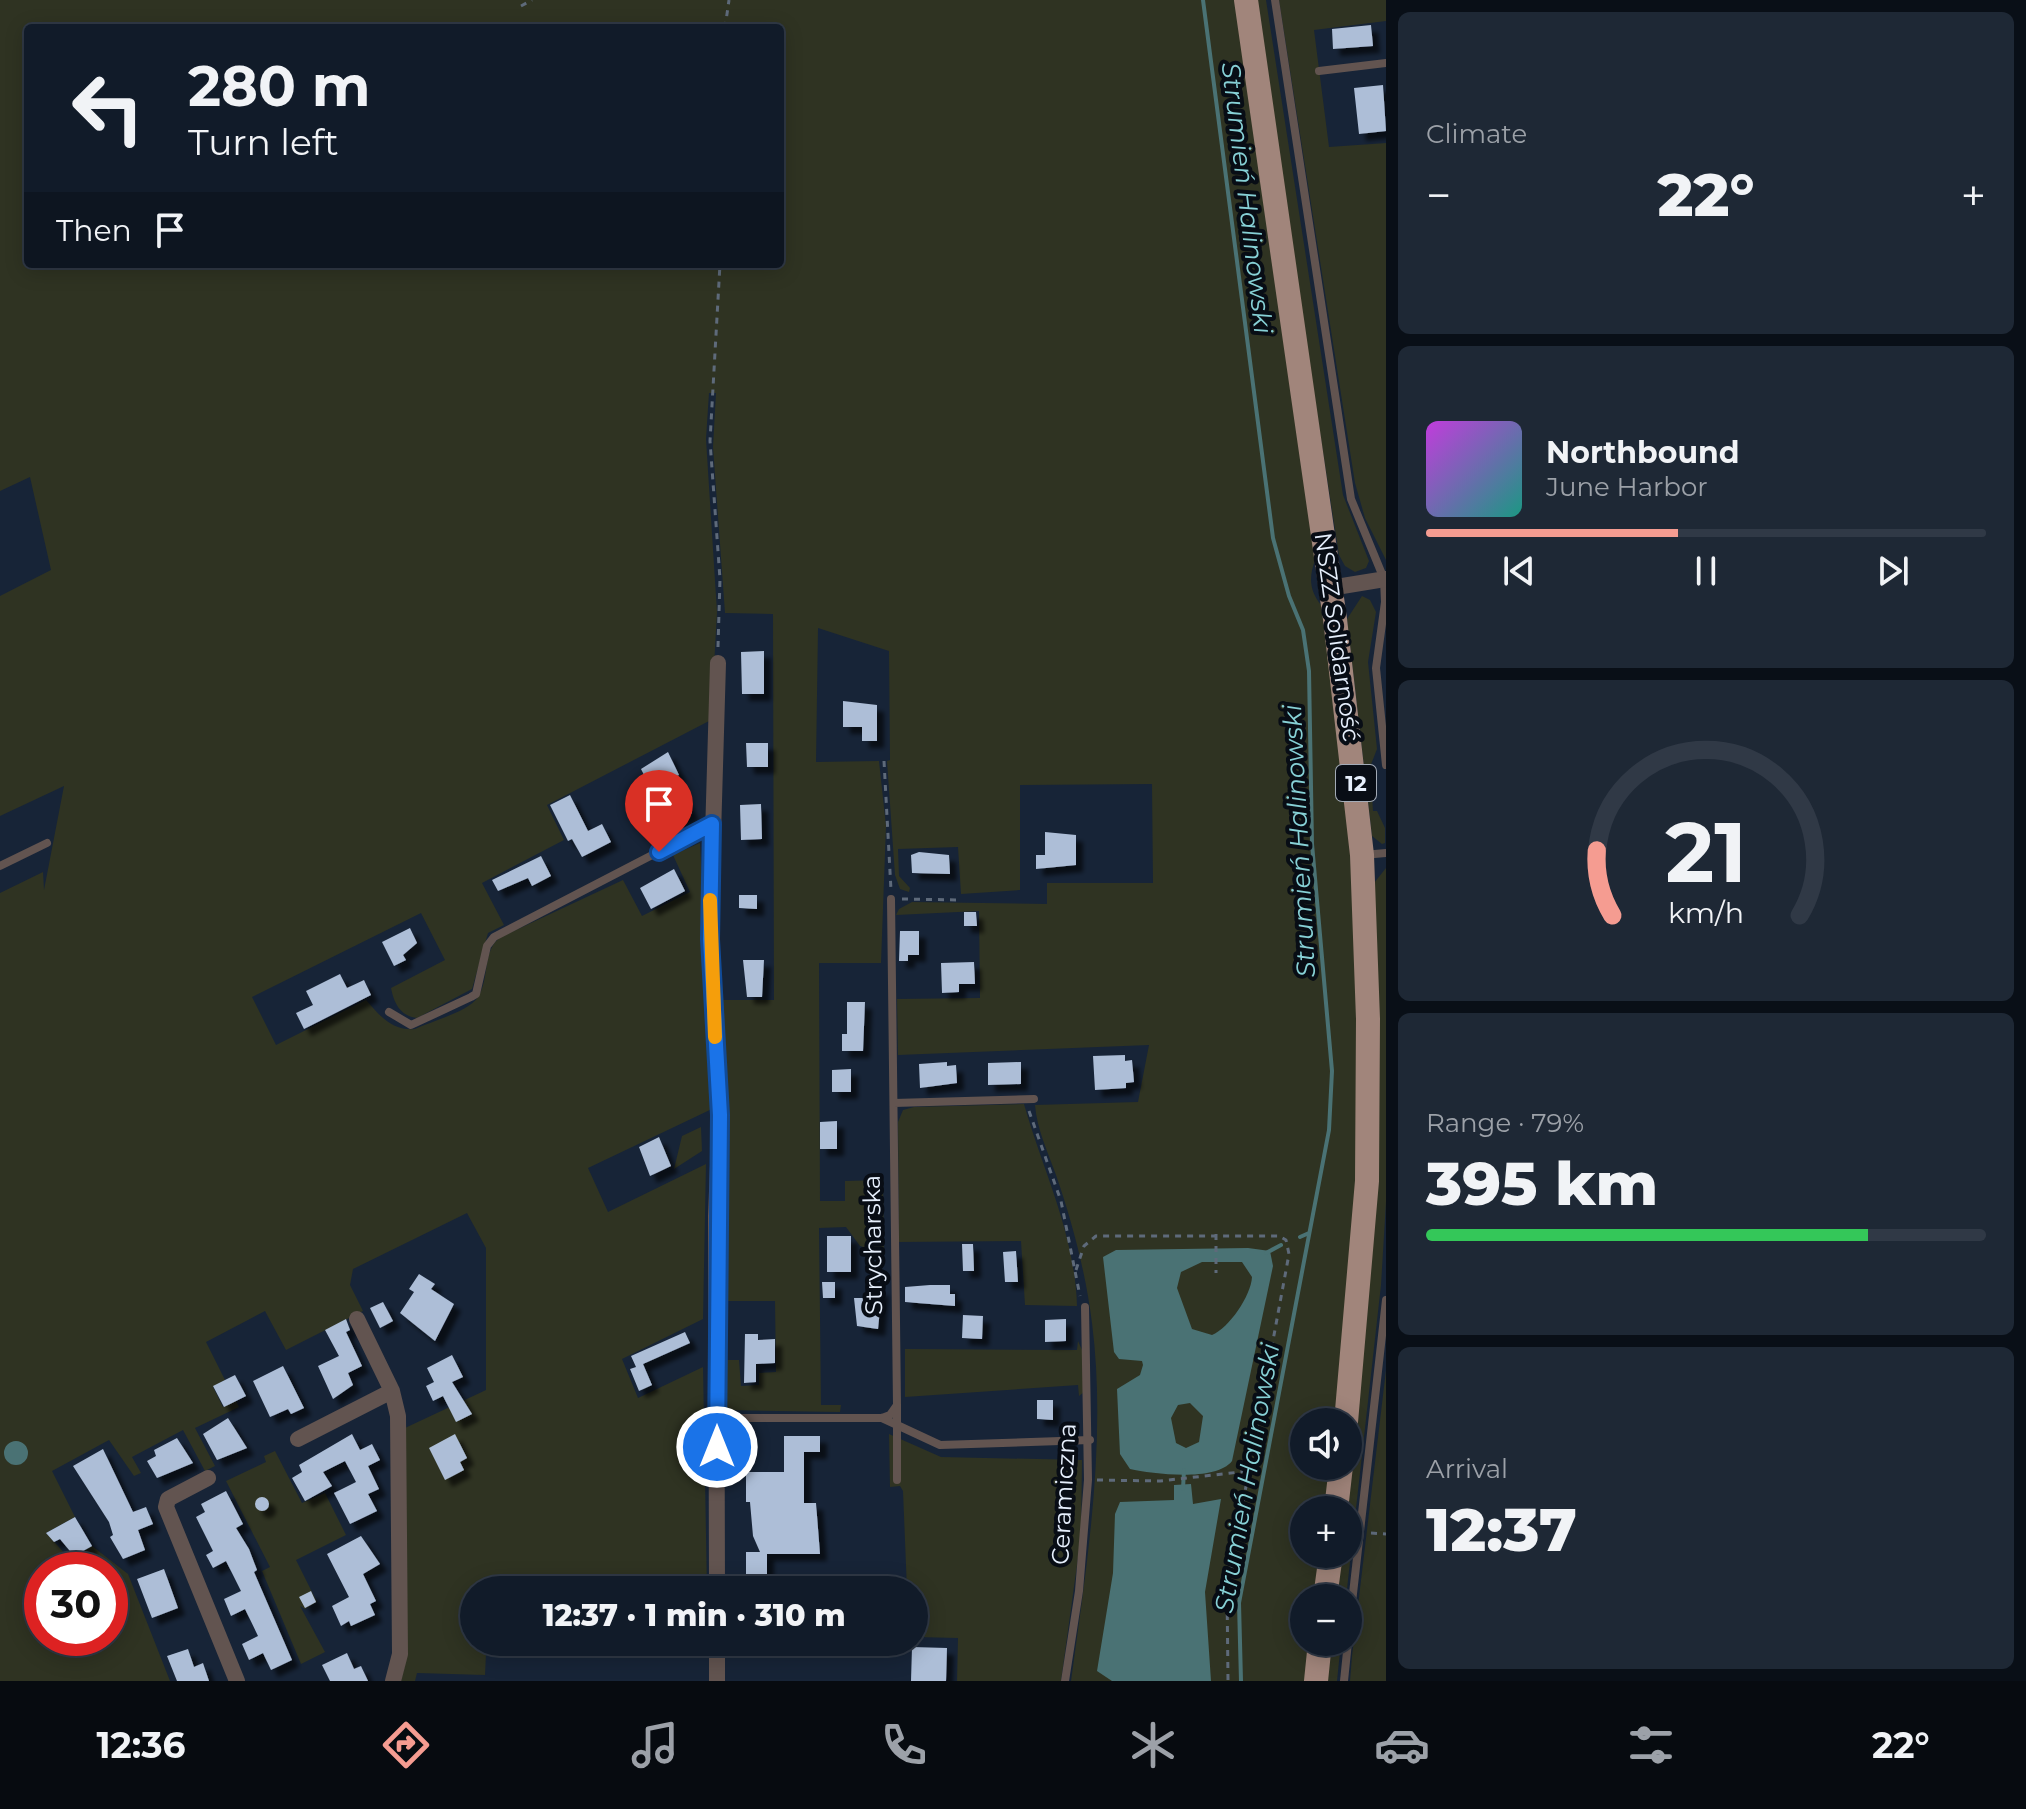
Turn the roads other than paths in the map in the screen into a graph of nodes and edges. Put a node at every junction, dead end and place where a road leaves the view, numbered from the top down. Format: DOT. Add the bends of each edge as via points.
graph roads {
  1 [pos="1246,0"];
  2 [pos="1275,0"];
  3 [pos="1386,63"];
  4 [pos="1319,71"];
  5 [pos="1385,579"];
  6 [pos="1330,588"];
  7 [pos="718,663"];
  8 [pos="1386,765"];
  9 [pos="712,824"];
  10 [pos="47,843"];
  11 [pos="1374,854"];
  12 [pos="0,866"];
  13 [pos="891,899"];
  14 [pos="389,1012"];
  15 [pos="1030,1100"];
  16 [pos="894,1103"];
  17 [pos="1386,1300"];
  18 [pos="1085,1307"];
  19 [pos="357,1319"];
  20 [pos="1385,1326"];
  21 [pos="392,1391"];
  22 [pos="897,1405"];
  23 [pos="1347,1408"];
  24 [pos="717,1418"];
  25 [pos="882,1418"];
  26 [pos="897,1425"];
  27 [pos="298,1439"];
  28 [pos="1090,1440"];
  29 [pos="208,1478"];
  30 [pos="897,1480"];
  31 [pos="717,1576"];
  32 [pos="1355,1584"];
  33 [pos="717,1656"];
  34 [pos="1319,1656"];
  35 [pos="1346,1656"];
  36 [pos="237,1681"];
  37 [pos="393,1681"];
  38 [pos="717,1681"];
  39 [pos="1065,1681"];
  40 [pos="1316,1681"];
  41 [pos="1344,1681"];
  1 -- 6 [label="main road, NSZZ Solidarność / 12"];
  2 -- 5 [label="lane" via="1351,499"];
  3 -- 4 [label="lane"];
  5 -- 6 [label="street"];
  5 -- 8 [label="lane" via="1376,668"];
  6 -- 11 [label="main road, NSZZ Solidarność / 12"];
  7 -- 9 [label="street"];
  9 -- 14 [label="lane" via="494,937 471,997 411,1025"];
  9 -- 24 [label="street" via="710,939 720,1115"];
  10 -- 12 [label="lane"];
  11 -- 23 [label="main road, NSZZ Solidarność / 12" via="1367,1181"];
  13 -- 16 [label="lane, Strycharska"];
  15 -- 16 [label="lane"];
  16 -- 22 [label="lane, Strycharska"];
  17 -- 20 [label="lane"];
  18 -- 28 [label="lane, Ceramiczna"];
  19 -- 21 [label="street"];
  20 -- 32 [label="lane"];
  21 -- 27 [label="street"];
  21 -- 37 [label="street" via="398,1416 400,1638"];
  22 -- 25 [label="lane"];
  22 -- 26 [label="lane, Strycharska"];
  24 -- 25 [label="lane"];
  24 -- 31 [label="street"];
  25 -- 26 [label="lane"];
  26 -- 28 [label="lane" via="927,1441 951,1446"];
  26 -- 30 [label="lane, Strycharska"];
  28 -- 39 [label="lane, Ceramiczna" via="1079,1591"];
  29 -- 36 [label="street" via="168,1499 166,1507"];
  33 -- 38 [label="street"];
  34 -- 40 [label="main road"];
  35 -- 41 [label="lane"];
}
